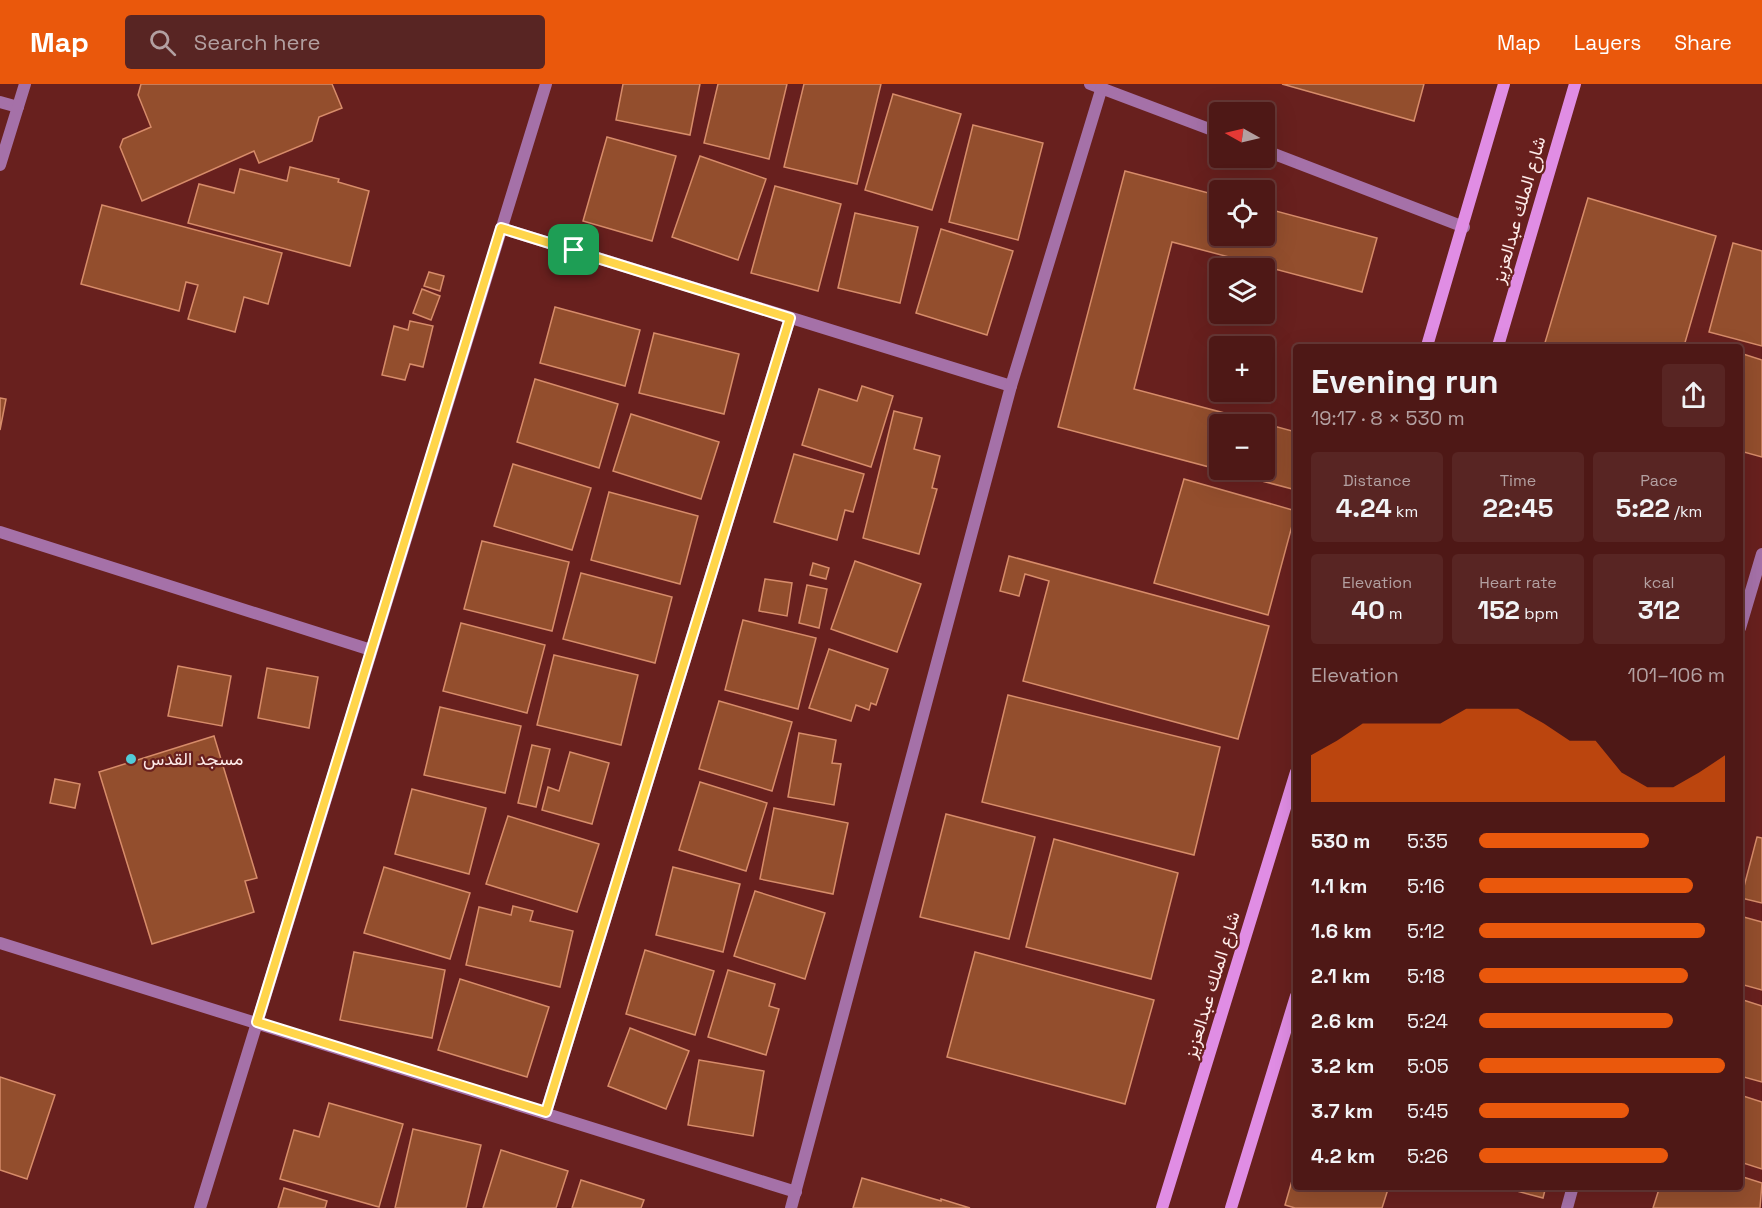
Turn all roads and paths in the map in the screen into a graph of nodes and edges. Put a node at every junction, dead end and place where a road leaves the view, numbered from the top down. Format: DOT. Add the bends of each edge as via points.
graph roads {
  1 [pos="25,84"];
  2 [pos="546,84"];
  3 [pos="1504,84"];
  4 [pos="1575,84"];
  5 [pos="1096,86"];
  6 [pos="0,102"];
  7 [pos="18,107"];
  8 [pos="1209,129"];
  9 [pos="1275,154"];
  10 [pos="0,165"];
  11 [pos="1464,227"];
  12 [pos="501,228"];
  13 [pos="790,318"];
  14 [pos="1428,344"];
  15 [pos="1499,344"];
  16 [pos="1011,386"];
  17 [pos="0,532"];
  18 [pos="1762,554"];
  19 [pos="1743,618"];
  20 [pos="371,650"];
  21 [pos="1293,782"];
  22 [pos="0,943"];
  23 [pos="1293,1006"];
  24 [pos="257,1022"];
  25 [pos="546,1112"];
  26 [pos="1572,1190"];
  27 [pos="796,1192"];
  28 [pos="200,1208"];
  29 [pos="791,1208"];
  30 [pos="1162,1208"];
  31 [pos="1231,1208"];
  32 [pos="1567,1208"];
  1 -- 7 [label="street"];
  2 -- 12 [label="street"];
  3 -- 11 [label="street"];
  4 -- 15 [label="street, شارع الملك عبدالعزيز"];
  5 -- 8 [label="street"];
  5 -- 16 [label="street"];
  6 -- 7 [label="street"];
  7 -- 10 [label="street"];
  9 -- 11 [label="street"];
  11 -- 14 [label="street"];
  12 -- 13 [label="street"];
  12 -- 20 [label="street"];
  13 -- 16 [label="street"];
  13 -- 25 [label="street"];
  16 -- 27 [label="street"];
  17 -- 20 [label="street"];
  18 -- 19 [label="street"];
  20 -- 24 [label="street"];
  21 -- 30 [label="street, شارع الملك عبدالعزيز"];
  22 -- 24 [label="street"];
  23 -- 31 [label="street"];
  24 -- 25 [label="street"];
  24 -- 28 [label="street"];
  25 -- 27 [label="street"];
  26 -- 32 [label="street"];
  27 -- 29 [label="street"];
}
